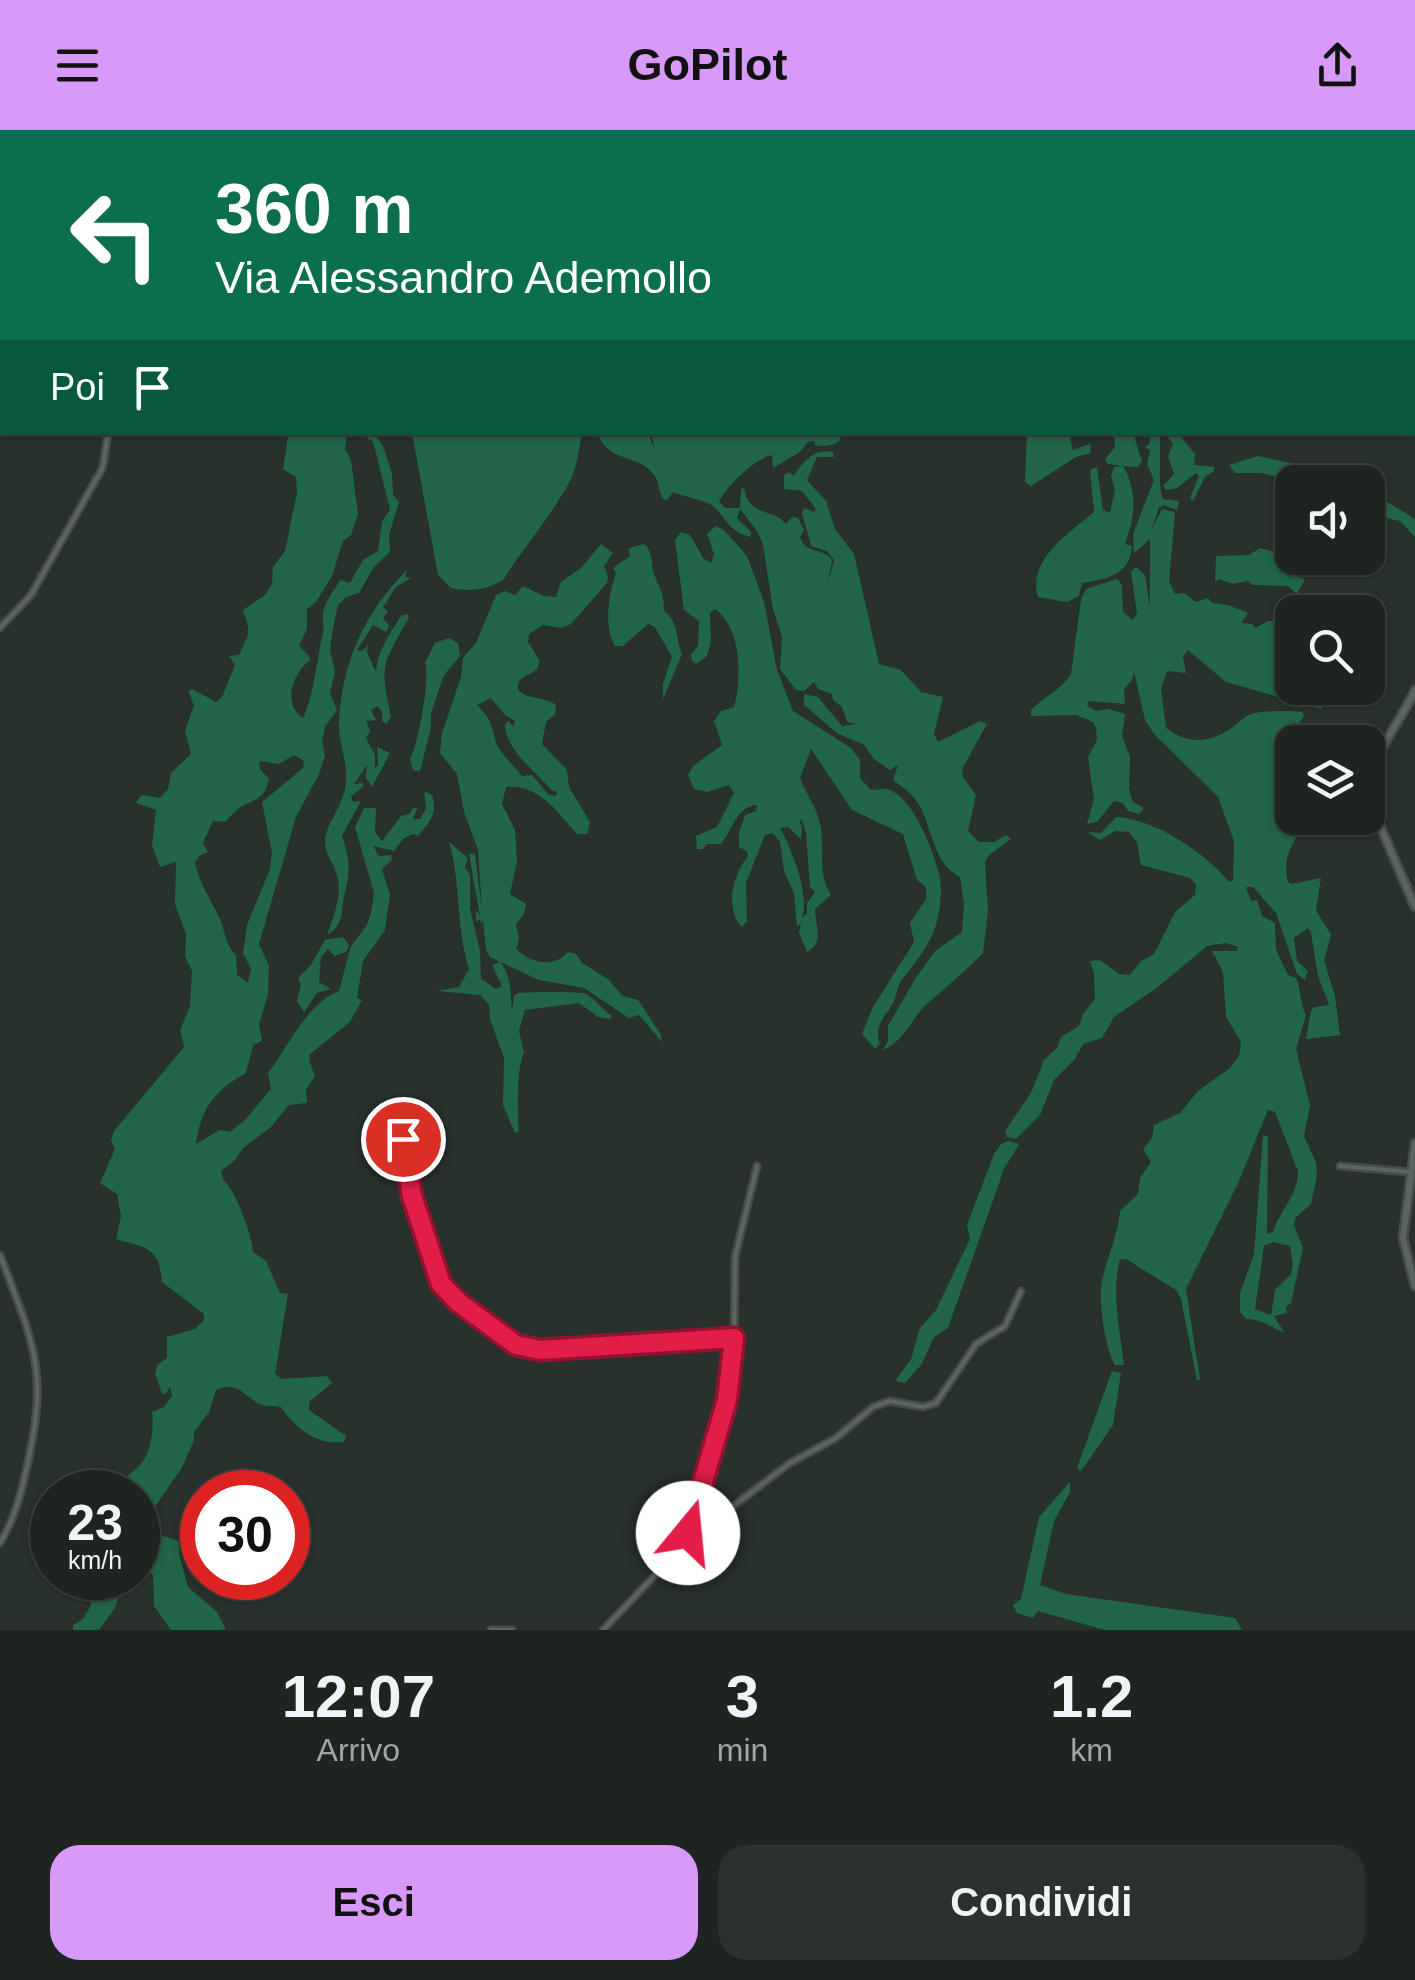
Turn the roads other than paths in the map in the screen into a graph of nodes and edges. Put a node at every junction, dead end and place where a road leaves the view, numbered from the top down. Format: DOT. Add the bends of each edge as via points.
graph roads {
  1 [pos="108,435"];
  2 [pos="0,628"];
  3 [pos="1415,690"];
  4 [pos="1415,907"];
  5 [pos="400,1124"];
  6 [pos="1415,1142"];
  7 [pos="757,1166"];
  8 [pos="1340,1166"];
  9 [pos="1410,1172"];
  10 [pos="0,1255"];
  11 [pos="1415,1286"];
  12 [pos="1021,1291"];
  13 [pos="734,1338"];
  14 [pos="0,1543"];
  15 [pos="682,1545"];
  16 [pos="491,1630"];
  17 [pos="512,1630"];
  18 [pos="603,1630"];
  1 -- 2 [label="street" via="102,469 31,595"];
  3 -- 4 [label="street" via="1369,786"];
  5 -- 13 [label="street" via="412,1196 439,1281 516,1345 540,1350"];
  6 -- 9 [label="street"];
  7 -- 13 [label="street" via="735,1257"];
  8 -- 9 [label="street"];
  9 -- 11 [label="street" via="1403,1241"];
  10 -- 14 [label="street" via="34,1346 40,1399 16,1510"];
  12 -- 15 [label="street" via="1006,1326 976,1344 937,1402 877,1405"];
  13 -- 15 [label="street" via="720,1427"];
  15 -- 18 [label="street"];
  16 -- 17 [label="street"];
}
